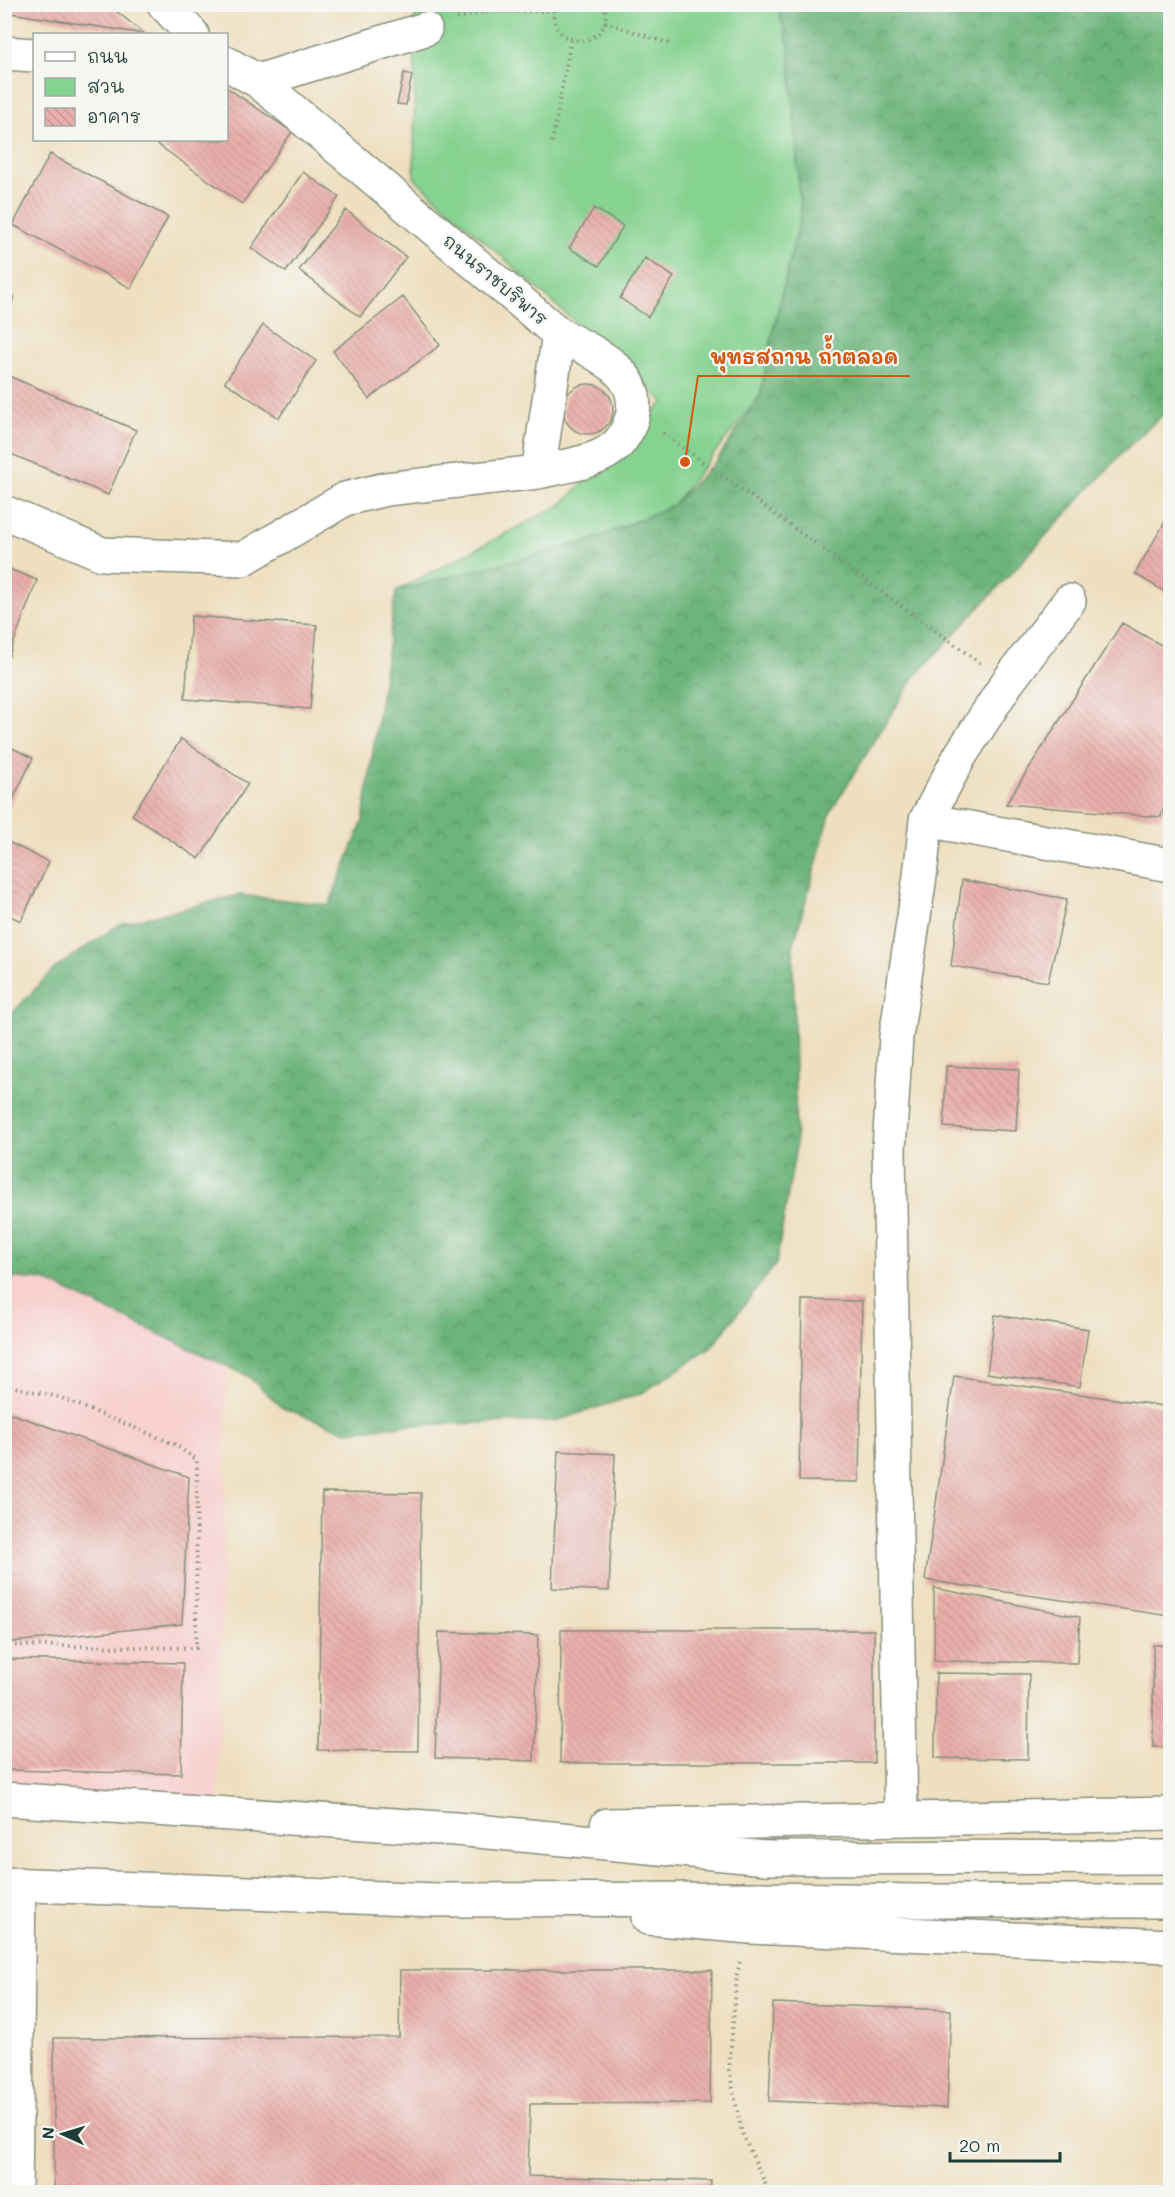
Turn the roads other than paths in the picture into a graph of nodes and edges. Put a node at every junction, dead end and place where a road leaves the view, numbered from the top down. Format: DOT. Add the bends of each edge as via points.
graph roads {
  1 [pos="164,4"];
  2 [pos="425,28"];
  3 [pos="191,33"];
  4 [pos="4,53"];
  5 [pos="33,54"];
  6 [pos="228,64"];
  7 [pos="258,81"];
  8 [pos="559,334"];
  9 [pos="538,472"];
  10 [pos="4,512"];
  11 [pos="1068,601"];
  12 [pos="926,820"];
  13 [pos="1170,865"];
  14 [pos="4,1799"];
  15 [pos="1170,1814"];
  16 [pos="901,1818"];
  17 [pos="455,1829"];
  18 [pos="1170,1857"];
  19 [pos="12,1884"];
  20 [pos="1170,1901"];
  21 [pos="755,1913"];
  22 [pos="1170,1946"];
  23 [pos="15,2193"];
  1 -- 3 [label="main road"];
  2 -- 7 [label="main road"];
  4 -- 5 [label="main road"];
  6 -- 7 [label="main road, ถนนราชบริพาร"];
  7 -- 8 [label="main road, ถนนราชบริพาร"];
  8 -- 9 [label="main road, ถนนราชบริพาร"];
  8 -- 9 [label="main road" via="621,372 633,398 634,411 621,441 609,452"];
  9 -- 10 [label="main road" via="386,489 345,499 243,560 102,554"];
  11 -- 12 [label="main road" via="1007,683 960,756"];
  12 -- 13 [label="main road"];
  12 -- 16 [label="main road" via="896,1037 890,1150"];
  14 -- 17 [label="main road"];
  15 -- 16 [label="main road"];
  16 -- 17 [label="main road"];
  17 -- 18 [label="main road" via="766,1858"];
  19 -- 21 [label="main road"];
  19 -- 23 [label="main road"];
  20 -- 21 [label="main road" via="922,1901"];
  21 -- 22 [label="main road"];
}
